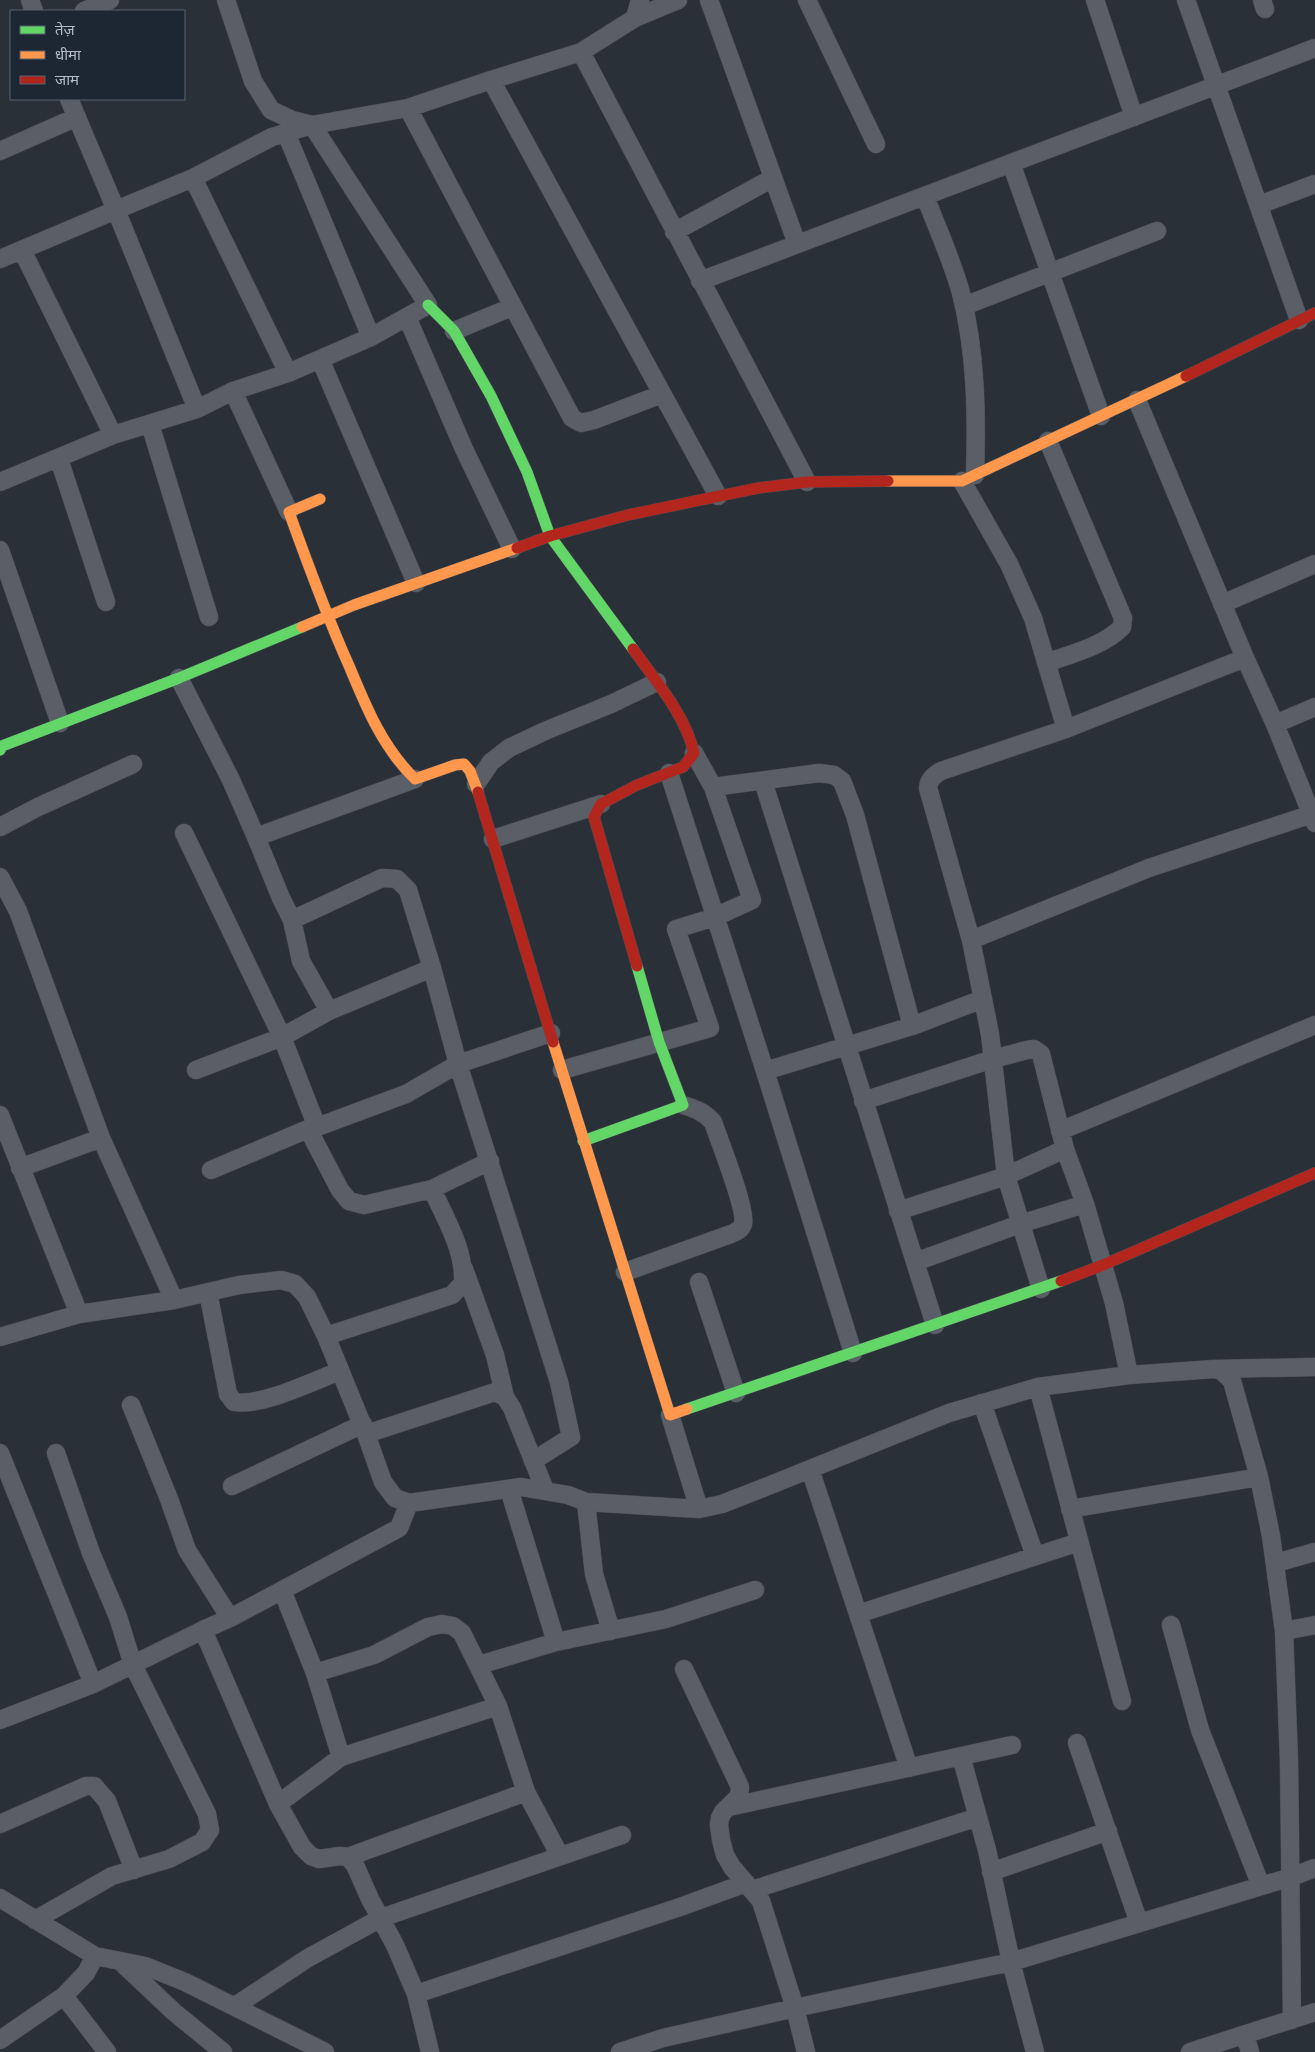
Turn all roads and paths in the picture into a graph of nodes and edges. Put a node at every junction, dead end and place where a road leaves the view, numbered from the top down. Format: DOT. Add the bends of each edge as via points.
graph roads {
  1 [pos="110,0"];
  2 [pos="226,0"];
  3 [pos="640,0"];
  4 [pos="678,0"];
  5 [pos="709,0"];
  6 [pos="806,0"];
  7 [pos="1095,0"];
  8 [pos="1186,0"];
  9 [pos="86,10"];
  10 [pos="634,18"];
  11 [pos="1315,48"];
  12 [pos="582,52"];
  13 [pos="491,80"];
  14 [pos="1217,86"];
  15 [pos="69,100"];
  16 [pos="408,108"];
  17 [pos="272,110"];
  18 [pos="1134,117"];
  19 [pos="77,118"];
  20 [pos="312,125"];
  21 [pos="279,135"];
  22 [pos="876,144"];
  23 [pos="0,150"];
  24 [pos="1011,163"];
  25 [pos="193,178"];
  26 [pos="773,178"];
  27 [pos="1315,184"];
  28 [pos="925,196"];
  29 [pos="1259,205"];
  30 [pos="116,210"];
  31 [pos="1157,231"];
  32 [pos="674,232"];
  33 [pos="797,244"];
  34 [pos="22,250"];
  35 [pos="0,259"];
  36 [pos="1049,273"];
  37 [pos="700,281"];
  38 [pos="428,306"];
  39 [pos="964,306"];
  40 [pos="512,307"];
  41 [pos="407,317"];
  42 [pos="1307,317"];
  43 [pos="454,331"];
  44 [pos="371,337"];
  45 [pos="320,358"];
  46 [pos="288,373"];
  47 [pos="233,391"];
  48 [pos="662,394"];
  49 [pos="1136,400"];
  50 [pos="197,409"];
  51 [pos="1101,416"];
  52 [pos="150,424"];
  53 [pos="113,435"];
  54 [pos="1048,441"];
  55 [pos="59,459"];
  56 [pos="969,478"];
  57 [pos="0,482"];
  58 [pos="807,482"];
  59 [pos="718,496"];
  60 [pos="320,499"];
  61 [pos="289,512"];
  62 [pos="550,536"];
  63 [pos="512,549"];
  64 [pos="0,550"];
  65 [pos="1315,564"];
  66 [pos="416,583"];
  67 [pos="106,602"];
  68 [pos="1222,604"];
  69 [pos="327,616"];
  70 [pos="209,617"];
  71 [pos="1245,658"];
  72 [pos="1046,664"];
  73 [pos="179,678"];
  74 [pos="656,682"];
  75 [pos="1315,707"];
  76 [pos="60,723"];
  77 [pos="1275,724"];
  78 [pos="1066,728"];
  79 [pos="0,746"];
  80 [pos="694,753"];
  81 [pos="133,764"];
  82 [pos="669,773"];
  83 [pos="415,779"];
  84 [pos="763,781"];
  85 [pos="476,784"];
  86 [pos="713,787"];
  87 [pos="600,804"];
  88 [pos="1313,819"];
  89 [pos="0,827"];
  90 [pos="184,833"];
  91 [pos="256,837"];
  92 [pos="493,839"];
  93 [pos="0,877"];
  94 [pos="715,917"];
  95 [pos="292,920"];
  96 [pos="971,940"];
  97 [pos="432,968"];
  98 [pos="983,999"];
  99 [pos="329,1011"];
  100 [pos="1315,1025"];
  101 [pos="912,1026"];
  102 [pos="551,1033"];
  103 [pos="282,1037"];
  104 [pos="659,1042"];
  105 [pos="846,1047"];
  106 [pos="993,1059"];
  107 [pos="458,1064"];
  108 [pos="196,1070"];
  109 [pos="562,1070"];
  110 [pos="765,1071"];
  111 [pos="863,1100"];
  112 [pos="683,1105"];
  113 [pos="0,1115"];
  114 [pos="312,1128"];
  115 [pos="1060,1131"];
  116 [pos="101,1138"];
  117 [pos="582,1141"];
  118 [pos="1065,1149"];
  119 [pos="490,1162"];
  120 [pos="20,1168"];
  121 [pos="211,1170"];
  122 [pos="1315,1173"];
  123 [pos="1006,1176"];
  124 [pos="432,1189"];
  125 [pos="1085,1204"];
  126 [pos="898,1211"];
  127 [pos="1020,1224"];
  128 [pos="914,1262"];
  129 [pos="1103,1265"];
  130 [pos="464,1269"];
  131 [pos="624,1272"];
  132 [pos="699,1282"];
  133 [pos="1040,1289"];
  134 [pos="208,1292"];
  135 [pos="174,1300"];
  136 [pos="79,1314"];
  137 [pos="935,1325"];
  138 [pos="326,1336"];
  139 [pos="0,1337"];
  140 [pos="852,1353"];
  141 [pos="1315,1367"];
  142 [pos="1214,1369"];
  143 [pos="340,1371"];
  144 [pos="1129,1375"];
  145 [pos="1038,1387"];
  146 [pos="736,1393"];
  147 [pos="505,1397"];
  148 [pos="982,1403"];
  149 [pos="131,1405"];
  150 [pos="670,1415"];
  151 [pos="364,1429"];
  152 [pos="0,1453"];
  153 [pos="56,1453"];
  154 [pos="533,1461"];
  155 [pos="810,1469"];
  156 [pos="1259,1477"];
  157 [pos="232,1486"];
  158 [pos="509,1489"];
  159 [pos="545,1490"];
  160 [pos="586,1502"];
  161 [pos="409,1503"];
  162 [pos="1070,1508"];
  163 [pos="699,1509"];
  164 [pos="1079,1542"];
  165 [pos="1315,1552"];
  166 [pos="1035,1556"];
  167 [pos="1276,1563"];
  168 [pos="282,1590"];
  169 [pos="755,1590"];
  170 [pos="858,1614"];
  171 [pos="230,1618"];
  172 [pos="1171,1625"];
  173 [pos="1315,1625"];
  174 [pos="203,1630"];
  175 [pos="611,1631"];
  176 [pos="1284,1632"];
  177 [pos="556,1642"];
  178 [pos="133,1665"];
  179 [pos="479,1665"];
  180 [pos="684,1669"];
  181 [pos="315,1673"];
  182 [pos="93,1684"];
  183 [pos="1122,1701"];
  184 [pos="498,1706"];
  185 [pos="0,1720"];
  186 [pos="1077,1743"];
  187 [pos="1012,1745"];
  188 [pos="961,1756"];
  189 [pos="341,1758"];
  190 [pos="909,1768"];
  191 [pos="526,1792"];
  192 [pos="278,1804"];
  193 [pos="729,1807"];
  194 [pos="978,1818"];
  195 [pos="0,1824"];
  196 [pos="1108,1831"];
  197 [pos="622,1835"];
  198 [pos="560,1856"];
  199 [pos="348,1857"];
  200 [pos="1315,1868"];
  201 [pos="134,1870"];
  202 [pos="991,1872"];
  203 [pos="1291,1877"];
  204 [pos="749,1886"];
  205 [pos="1260,1886"];
  206 [pos="0,1898"];
  207 [pos="381,1918"];
  208 [pos="35,1920"];
  209 [pos="1139,1923"];
  210 [pos="95,1956"];
  211 [pos="119,1961"];
  212 [pos="1011,1962"];
  213 [pos="416,1994"];
  214 [pos="64,1996"];
  215 [pos="235,2006"];
  216 [pos="795,2008"];
  217 [pos="1315,2012"];
  218 [pos="1292,2020"];
  219 [pos="1245,2035"];
  220 [pos="0,2040"];
  221 [pos="665,2045"];
  222 [pos="107,2052"];
  223 [pos="223,2052"];
  224 [pos="326,2052"];
  225 [pos="430,2052"];
  226 [pos="620,2052"];
  227 [pos="806,2052"];
  228 [pos="1036,2052"];
  229 [pos="1190,2052"];
  230 [pos="1250,2052"];
  1 -- 9 [label="street"];
  2 -- 17 [label="street" via="253,81"];
  3 -- 10 [label="street"];
  4 -- 10 [label="street"];
  5 -- 26 [label="street"];
  6 -- 22 [label="street"];
  7 -- 18 [label="street"];
  8 -- 14 [label="street"];
  10 -- 12 [label="street"];
  11 -- 14 [label="street"];
  12 -- 13 [label="street"];
  12 -- 32 [label="street"];
  13 -- 16 [label="street"];
  13 -- 48 [label="street"];
  14 -- 18 [label="street"];
  14 -- 29 [label="street"];
  15 -- 19 [label="street"];
  16 -- 20 [label="street"];
  16 -- 40 [label="street"];
  17 -- 20 [label="street"];
  17 -- 21 [label="street"];
  18 -- 24 [label="street"];
  19 -- 23 [label="street"];
  19 -- 30 [label="street"];
  20 -- 21 [label="street"];
  20 -- 38 [label="street"];
  21 -- 25 [label="street"];
  21 -- 44 [label="street"];
  24 -- 28 [label="street"];
  24 -- 36 [label="street"];
  25 -- 30 [label="street"];
  25 -- 46 [label="street"];
  26 -- 32 [label="street"];
  26 -- 33 [label="street"];
  27 -- 29 [label="street"];
  28 -- 33 [label="street"];
  28 -- 39 [label="street"];
  29 -- 42 [label="street"];
  30 -- 34 [label="street"];
  30 -- 50 [label="street"];
  31 -- 36 [label="street"];
  32 -- 37 [label="street"];
  33 -- 37 [label="street"];
  34 -- 35 [label="street"];
  34 -- 53 [label="street"];
  36 -- 39 [label="street"];
  36 -- 51 [label="street"];
  37 -- 58 [label="street"];
  38 -- 41 [label="street"];
  38 -- 43 [label="street"];
  39 -- 56 [label="street" via="977,413"];
  40 -- 43 [label="street"];
  40 -- 48 [label="street" via="572,418 581,423 594,420"];
  41 -- 44 [label="street"];
  41 -- 63 [label="street"];
  42 -- 49 [label="street"];
  43 -- 62 [label="street" via="495,404 527,472"];
  44 -- 45 [label="street"];
  45 -- 46 [label="street"];
  45 -- 66 [label="street"];
  46 -- 47 [label="street"];
  47 -- 50 [label="street"];
  47 -- 61 [label="street"];
  48 -- 59 [label="street"];
  49 -- 51 [label="street"];
  49 -- 68 [label="street"];
  50 -- 52 [label="street"];
  51 -- 54 [label="street"];
  52 -- 53 [label="street"];
  52 -- 70 [label="street"];
  53 -- 55 [label="street"];
  54 -- 56 [label="street"];
  54 -- 72 [label="street" via="1123,618 1116,633"];
  55 -- 57 [label="street"];
  55 -- 67 [label="street"];
  56 -- 58 [label="street"];
  56 -- 72 [label="street" via="1033,618"];
  58 -- 59 [label="street"];
  59 -- 62 [label="street"];
  60 -- 61 [label="street"];
  61 -- 69 [label="street"];
  62 -- 63 [label="street"];
  62 -- 74 [label="street"];
  63 -- 66 [label="street"];
  64 -- 76 [label="street"];
  65 -- 68 [label="street"];
  66 -- 69 [label="street"];
  68 -- 71 [label="street"];
  69 -- 73 [label="street"];
  69 -- 83 [label="street" via="377,732"];
  71 -- 77 [label="street"];
  71 -- 78 [label="street"];
  72 -- 78 [label="street"];
  73 -- 76 [label="street"];
  73 -- 91 [label="street"];
  74 -- 80 [label="street" via="690,735"];
  74 -- 85 [label="street" via="509,748 491,762"];
  75 -- 77 [label="street"];
  76 -- 79 [label="street"];
  77 -- 88 [label="street"];
  78 -- 96 [label="street" via="940,771 929,782 928,788"];
  80 -- 82 [label="street" via="684,767"];
  80 -- 86 [label="street"];
  81 -- 89 [label="street"];
  82 -- 87 [label="street"];
  82 -- 94 [label="street"];
  83 -- 85 [label="street" via="464,764"];
  83 -- 91 [label="street"];
  84 -- 86 [label="street"];
  84 -- 101 [label="street" via="819,773 834,775 842,781 855,815"];
  84 -- 105 [label="street"];
  85 -- 92 [label="street"];
  86 -- 94 [label="street" via="752,900"];
  87 -- 92 [label="street"];
  87 -- 104 [label="street" via="594,817 597,833"];
  88 -- 96 [label="street" via="1149,868"];
  90 -- 103 [label="street"];
  91 -- 95 [label="street"];
  92 -- 102 [label="street"];
  93 -- 116 [label="street" via="18,911"];
  94 -- 104 [label="street" via="676,929 710,1028"];
  94 -- 110 [label="street"];
  95 -- 97 [label="street" via="382,878 397,879 408,890"];
  95 -- 99 [label="street" via="301,961"];
  96 -- 98 [label="street"];
  97 -- 99 [label="street"];
  97 -- 107 [label="street"];
  98 -- 101 [label="street"];
  98 -- 106 [label="street"];
  99 -- 103 [label="street"];
  100 -- 115 [label="street"];
  101 -- 105 [label="street"];
  102 -- 107 [label="street"];
  102 -- 109 [label="street"];
  103 -- 108 [label="street"];
  103 -- 114 [label="street"];
  104 -- 109 [label="street"];
  104 -- 112 [label="street"];
  105 -- 110 [label="street"];
  105 -- 111 [label="street"];
  106 -- 111 [label="street"];
  106 -- 115 [label="street" via="1034,1049 1040,1054"];
  106 -- 123 [label="street"];
  107 -- 114 [label="street" via="406,1094"];
  107 -- 119 [label="street"];
  109 -- 117 [label="street"];
  110 -- 140 [label="street"];
  111 -- 126 [label="street"];
  112 -- 117 [label="street"];
  112 -- 131 [label="street" via="706,1114 713,1122 740,1202 743,1224 740,1230 731,1234"];
  113 -- 120 [label="street"];
  114 -- 121 [label="street"];
  114 -- 124 [label="street" via="340,1190 349,1201 364,1205"];
  115 -- 118 [label="street"];
  116 -- 120 [label="street"];
  116 -- 135 [label="street"];
  117 -- 131 [label="street"];
  118 -- 123 [label="street"];
  118 -- 125 [label="street"];
  119 -- 124 [label="street"];
  119 -- 154 [label="street" via="559,1382 571,1436"];
  120 -- 136 [label="street"];
  122 -- 129 [label="street"];
  123 -- 126 [label="street"];
  123 -- 127 [label="street"];
  124 -- 130 [label="street" via="459,1249"];
  125 -- 127 [label="street"];
  125 -- 129 [label="street"];
  126 -- 128 [label="street"];
  127 -- 128 [label="street"];
  127 -- 133 [label="street"];
  128 -- 137 [label="street"];
  129 -- 133 [label="street"];
  129 -- 144 [label="street"];
  130 -- 138 [label="street" via="463,1283 452,1295"];
  130 -- 147 [label="street" via="495,1355"];
  131 -- 150 [label="street"];
  132 -- 146 [label="street"];
  133 -- 137 [label="street"];
  134 -- 135 [label="street"];
  134 -- 138 [label="street" via="281,1280 295,1284 307,1297"];
  134 -- 143 [label="street" via="228,1394 234,1402 244,1404 260,1400"];
  135 -- 136 [label="street"];
  136 -- 139 [label="street"];
  137 -- 140 [label="street"];
  138 -- 143 [label="street"];
  140 -- 146 [label="street"];
  141 -- 142 [label="street"];
  142 -- 144 [label="street"];
  142 -- 156 [label="street" via="1222,1371 1232,1381"];
  143 -- 151 [label="street"];
  144 -- 145 [label="street"];
  145 -- 148 [label="street"];
  145 -- 162 [label="street"];
  146 -- 150 [label="street"];
  147 -- 151 [label="street" via="495,1392"];
  147 -- 154 [label="street"];
  148 -- 155 [label="street"];
  148 -- 166 [label="street"];
  149 -- 171 [label="street" via="187,1550"];
  150 -- 163 [label="street"];
  151 -- 157 [label="street"];
  151 -- 161 [label="street" via="384,1482 395,1498"];
  152 -- 182 [label="street"];
  153 -- 178 [label="street"];
  154 -- 159 [label="street"];
  155 -- 163 [label="street"];
  155 -- 170 [label="street"];
  156 -- 162 [label="street"];
  156 -- 167 [label="street"];
  158 -- 159 [label="street"];
  158 -- 161 [label="street"];
  158 -- 177 [label="street"];
  159 -- 160 [label="street"];
  160 -- 163 [label="street"];
  160 -- 175 [label="street" via="594,1574"];
  161 -- 168 [label="street" via="399,1528"];
  162 -- 164 [label="street"];
  164 -- 166 [label="street"];
  164 -- 183 [label="street"];
  165 -- 167 [label="street"];
  166 -- 170 [label="street"];
  167 -- 176 [label="street"];
  168 -- 171 [label="street"];
  168 -- 181 [label="street"];
  169 -- 175 [label="street" via="666,1618"];
  170 -- 190 [label="street"];
  171 -- 174 [label="street"];
  172 -- 205 [label="street" via="1200,1730"];
  173 -- 176 [label="street"];
  174 -- 178 [label="street"];
  174 -- 192 [label="street"];
  175 -- 177 [label="street"];
  176 -- 203 [label="street"];
  177 -- 179 [label="street"];
  178 -- 182 [label="street"];
  178 -- 201 [label="street" via="207,1814 210,1830 202,1842 169,1859"];
  179 -- 181 [label="street" via="462,1633 453,1626 442,1624 428,1627 374,1655"];
  179 -- 184 [label="street"];
  180 -- 193 [label="street" via="740,1787 739,1796"];
  181 -- 189 [label="street"];
  182 -- 185 [label="street"];
  184 -- 189 [label="street"];
  184 -- 191 [label="street"];
  186 -- 196 [label="street"];
  187 -- 188 [label="street"];
  188 -- 190 [label="street"];
  188 -- 194 [label="street"];
  189 -- 192 [label="street"];
  190 -- 193 [label="street"];
  191 -- 198 [label="street"];
  191 -- 199 [label="street"];
  192 -- 199 [label="street" via="302,1847 311,1856 319,1859"];
  193 -- 204 [label="street" via="720,1818 721,1840 732,1867"];
  194 -- 202 [label="street"];
  194 -- 204 [label="street"];
  195 -- 201 [label="street" via="86,1786 94,1786 107,1801"];
  196 -- 202 [label="street"];
  196 -- 209 [label="street"];
  197 -- 198 [label="street"];
  198 -- 207 [label="street"];
  199 -- 207 [label="street"];
  200 -- 203 [label="street"];
  201 -- 208 [label="street" via="112,1876"];
  202 -- 212 [label="street"];
  203 -- 205 [label="street"];
  203 -- 218 [label="street"];
  204 -- 213 [label="street"];
  204 -- 216 [label="street" via="761,1901"];
  205 -- 209 [label="street"];
  206 -- 208 [label="street"];
  207 -- 213 [label="street"];
  207 -- 215 [label="street" via="308,1958"];
  208 -- 210 [label="street"];
  209 -- 212 [label="street"];
  210 -- 211 [label="street"];
  210 -- 214 [label="street" via="86,1973"];
  211 -- 215 [label="street" via="185,1982"];
  211 -- 223 [label="street"];
  212 -- 216 [label="street"];
  212 -- 228 [label="street"];
  213 -- 225 [label="street"];
  214 -- 220 [label="street"];
  214 -- 222 [label="street"];
  215 -- 224 [label="street"];
  216 -- 221 [label="street"];
  216 -- 227 [label="street"];
  217 -- 218 [label="street"];
  218 -- 219 [label="street"];
  219 -- 229 [label="street"];
  219 -- 230 [label="street"];
  221 -- 226 [label="street"];
}
